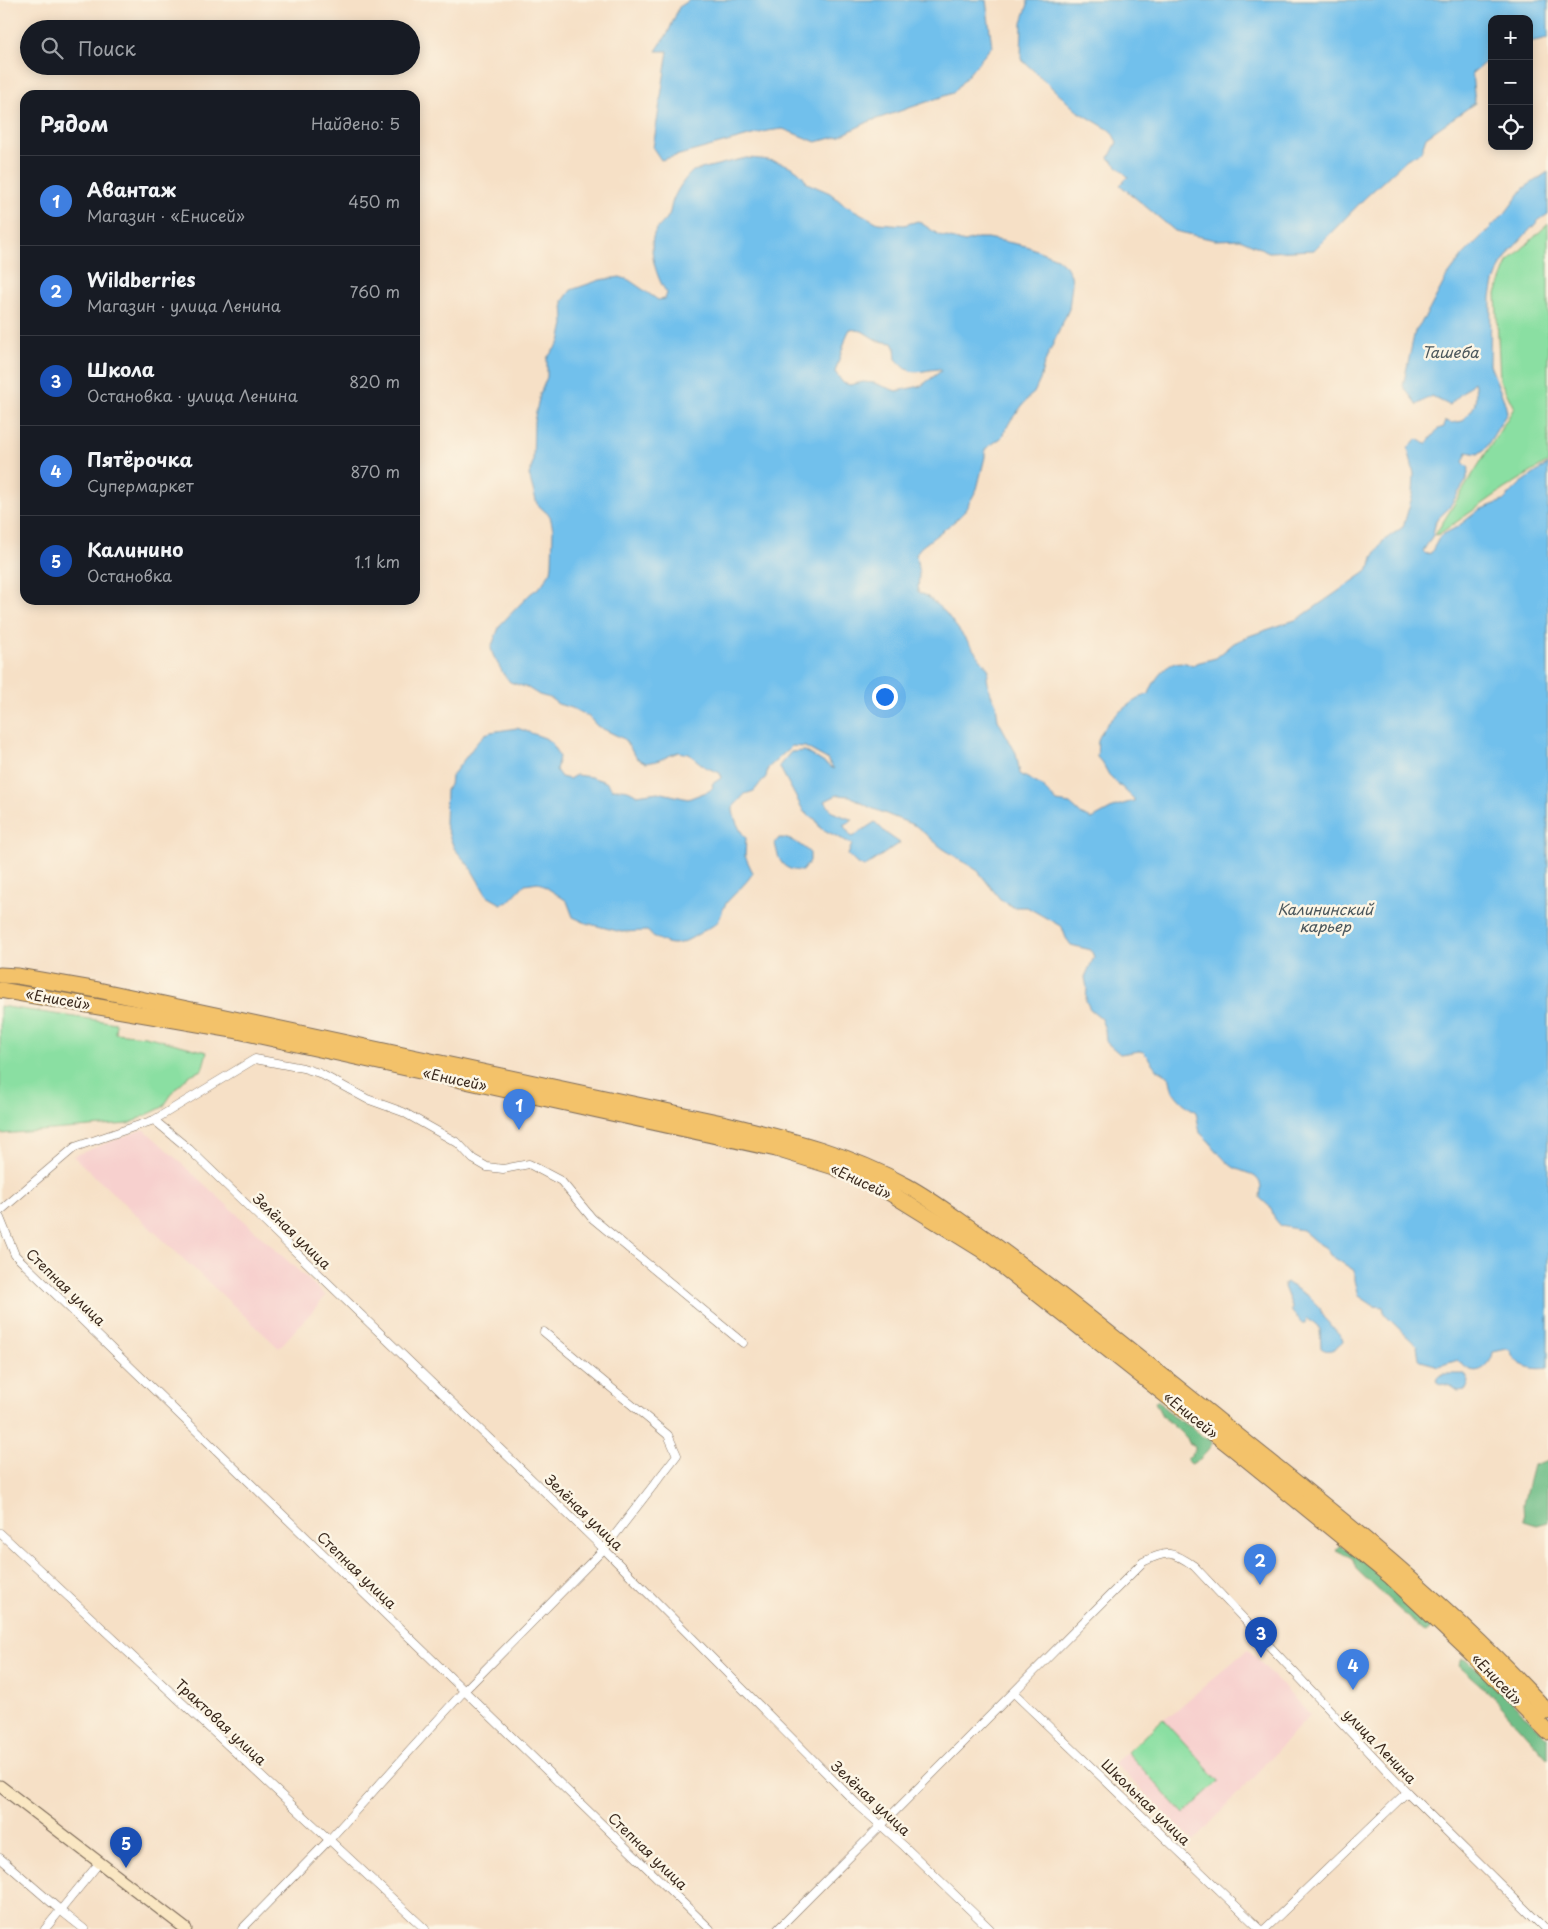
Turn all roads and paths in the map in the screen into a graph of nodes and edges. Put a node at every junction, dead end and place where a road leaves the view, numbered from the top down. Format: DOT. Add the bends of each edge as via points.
graph roads {
  1 [pos="0,975"];
  2 [pos="0,990"];
  3 [pos="154,1120"];
  4 [pos="0,1211"];
  5 [pos="0,1218"];
  6 [pos="544,1332"];
  7 [pos="743,1343"];
  8 [pos="0,1533"];
  9 [pos="604,1549"];
  10 [pos="464,1691"];
  11 [pos="1014,1693"];
  12 [pos="1548,1712"];
  13 [pos="1548,1732"];
  14 [pos="0,1786"];
  15 [pos="1407,1792"];
  16 [pos="881,1826"];
  17 [pos="329,1840"];
  18 [pos="0,1858"];
  19 [pos="100,1862"];
  20 [pos="60,1910"];
  21 [pos="45,1929"];
  22 [pos="84,1929"];
  23 [pos="186,1929"];
  24 [pos="242,1929"];
  25 [pos="425,1929"];
  26 [pos="710,1929"];
  27 [pos="778,1929"];
  28 [pos="990,1929"];
  29 [pos="1260,1929"];
  30 [pos="1265,1929"];
  31 [pos="1545,1929"];
  1 -- 12 [label="highway, «Енисей»" via="98,990 722,1123 821,1148 906,1186 1019,1262 1303,1488 1410,1578"];
  2 -- 13 [label="highway, «Енисей»" via="233,1030 776,1149 834,1167 890,1193 982,1250 1376,1565 1469,1651"];
  3 -- 4 [label="street" via="75,1147"];
  3 -- 7 [label="street" via="255,1059 319,1073 367,1099 404,1112 458,1143 487,1167 503,1169 529,1164 561,1180 592,1218"];
  3 -- 9 [label="street, Зелёная улица"];
  5 -- 10 [label="street, Степная улица" via="15,1255"];
  6 -- 9 [label="street" via="668,1435 677,1455"];
  8 -- 17 [label="street, Трактовая улица"];
  9 -- 10 [label="street"];
  9 -- 16 [label="street, Зелёная улица"];
  10 -- 17 [label="street"];
  10 -- 26 [label="street, Степная улица"];
  11 -- 15 [label="street, улица Ленина" via="1143,1562 1159,1554 1179,1555 1194,1566"];
  11 -- 16 [label="street"];
  11 -- 29 [label="street, Школьная улица"];
  14 -- 19 [label="main road"];
  15 -- 30 [label="street"];
  15 -- 31 [label="street, улица Ленина"];
  16 -- 27 [label="street"];
  16 -- 28 [label="street, Зелёная улица"];
  17 -- 24 [label="street"];
  17 -- 25 [label="street, Трактовая улица"];
  18 -- 20 [label="street"];
  19 -- 20 [label="street"];
  19 -- 23 [label="main road"];
  20 -- 21 [label="street"];
  20 -- 22 [label="street"];
}
